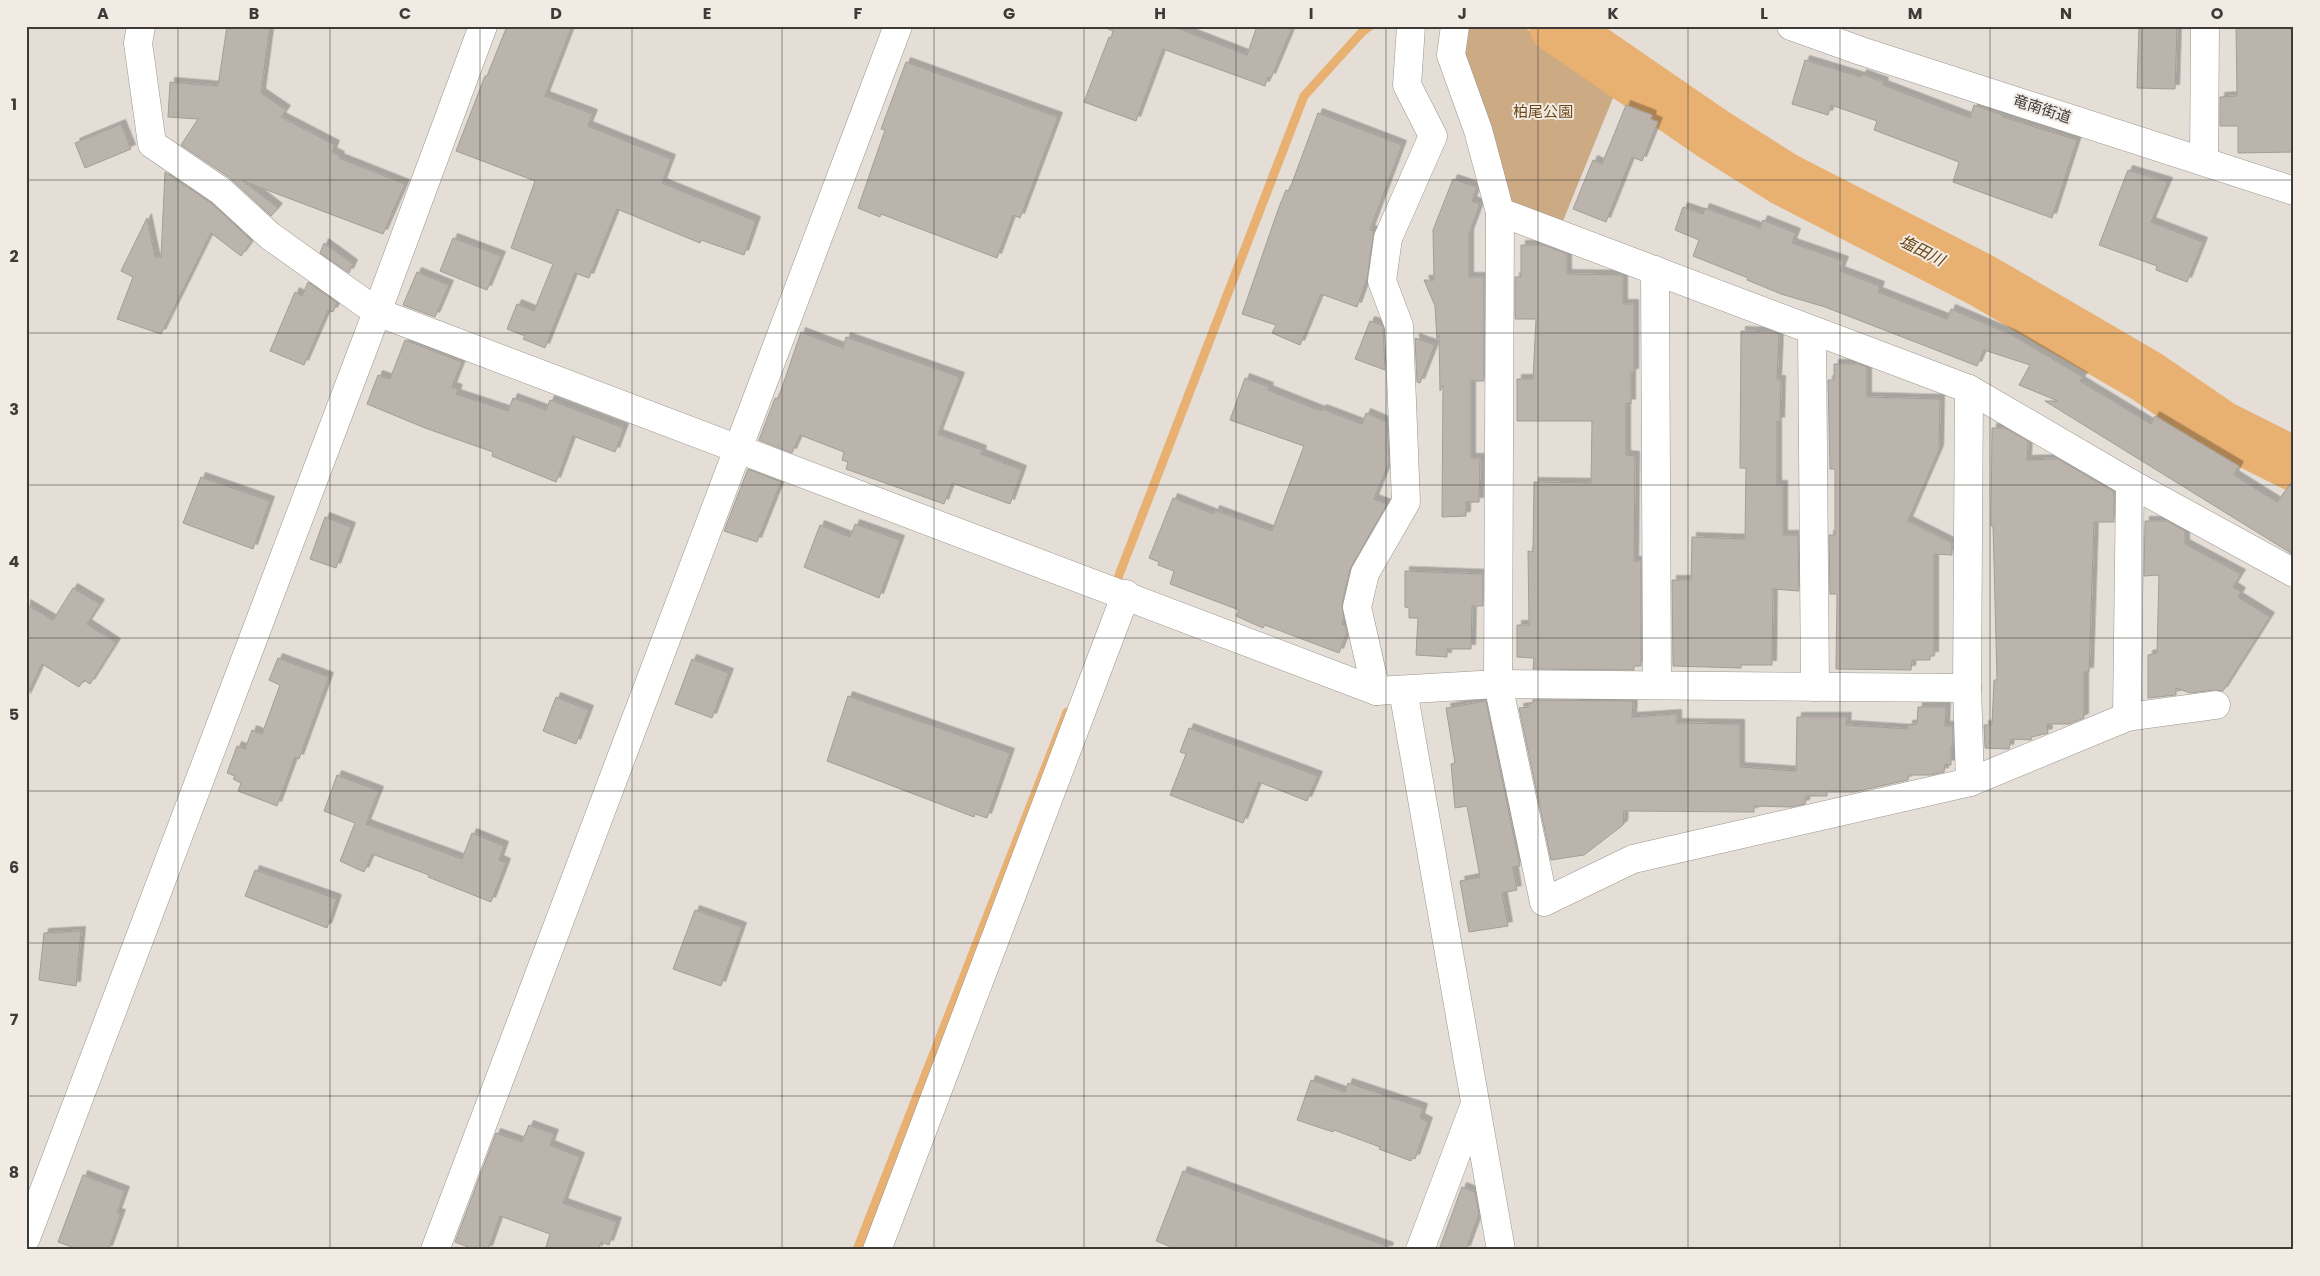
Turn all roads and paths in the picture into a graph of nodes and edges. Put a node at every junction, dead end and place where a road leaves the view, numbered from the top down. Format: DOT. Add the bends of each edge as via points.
graph roads {
  1 [pos="141,26"];
  2 [pos="483,26"];
  3 [pos="898,26"];
  4 [pos="1456,26"];
  5 [pos="1791,26"];
  6 [pos="2205,26"];
  7 [pos="1411,29"];
  8 [pos="2204,161"];
  9 [pos="2294,190"];
  10 [pos="1500,212"];
  11 [pos="1655,270"];
  12 [pos="377,312"];
  13 [pos="1812,331"];
  14 [pos="1969,389"];
  15 [pos="737,449"];
  16 [pos="2130,483"];
  17 [pos="2294,573"];
  18 [pos="1126,594"];
  19 [pos="1498,684"];
  20 [pos="1657,685"];
  21 [pos="1815,687"];
  22 [pos="1967,688"];
  23 [pos="1403,690"];
  24 [pos="1376,691"];
  25 [pos="2216,705"];
  26 [pos="2127,717"];
  27 [pos="1970,782"];
  28 [pos="1475,1103"];
  29 [pos="26,1238"];
  30 [pos="435,1250"];
  31 [pos="877,1250"];
  32 [pos="1420,1250"];
  33 [pos="1501,1250"];
  1 -- 12 [label="street" via="138,42 152,144 221,191 270,236"];
  2 -- 12 [label="street"];
  3 -- 15 [label="street"];
  4 -- 10 [label="street" via="1452,55 1478,130"];
  5 -- 8 [label="street, 竜南街道"];
  6 -- 8 [label="street"];
  7 -- 24 [label="street" via="1408,85 1434,136 1388,238 1382,281 1399,326 1406,502 1365,573 1358,607"];
  8 -- 9 [label="street, 竜南街道"];
  10 -- 11 [label="street"];
  10 -- 19 [label="street"];
  11 -- 13 [label="street"];
  11 -- 20 [label="street"];
  12 -- 15 [label="street"];
  12 -- 29 [label="street"];
  13 -- 14 [label="street"];
  13 -- 21 [label="street"];
  14 -- 16 [label="street"];
  14 -- 22 [label="street"];
  15 -- 18 [label="street"];
  15 -- 30 [label="street"];
  16 -- 17 [label="street"];
  16 -- 26 [label="street"];
  18 -- 24 [label="street"];
  18 -- 31 [label="street"];
  19 -- 20 [label="street"];
  19 -- 23 [label="street"];
  19 -- 27 [label="street" via="1544,902 1633,859"];
  20 -- 21 [label="street"];
  21 -- 22 [label="street"];
  22 -- 27 [label="street"];
  23 -- 24 [label="street"];
  23 -- 28 [label="street"];
  25 -- 26 [label="street"];
  26 -- 27 [label="street"];
  28 -- 32 [label="street"];
  28 -- 33 [label="street"];
}
